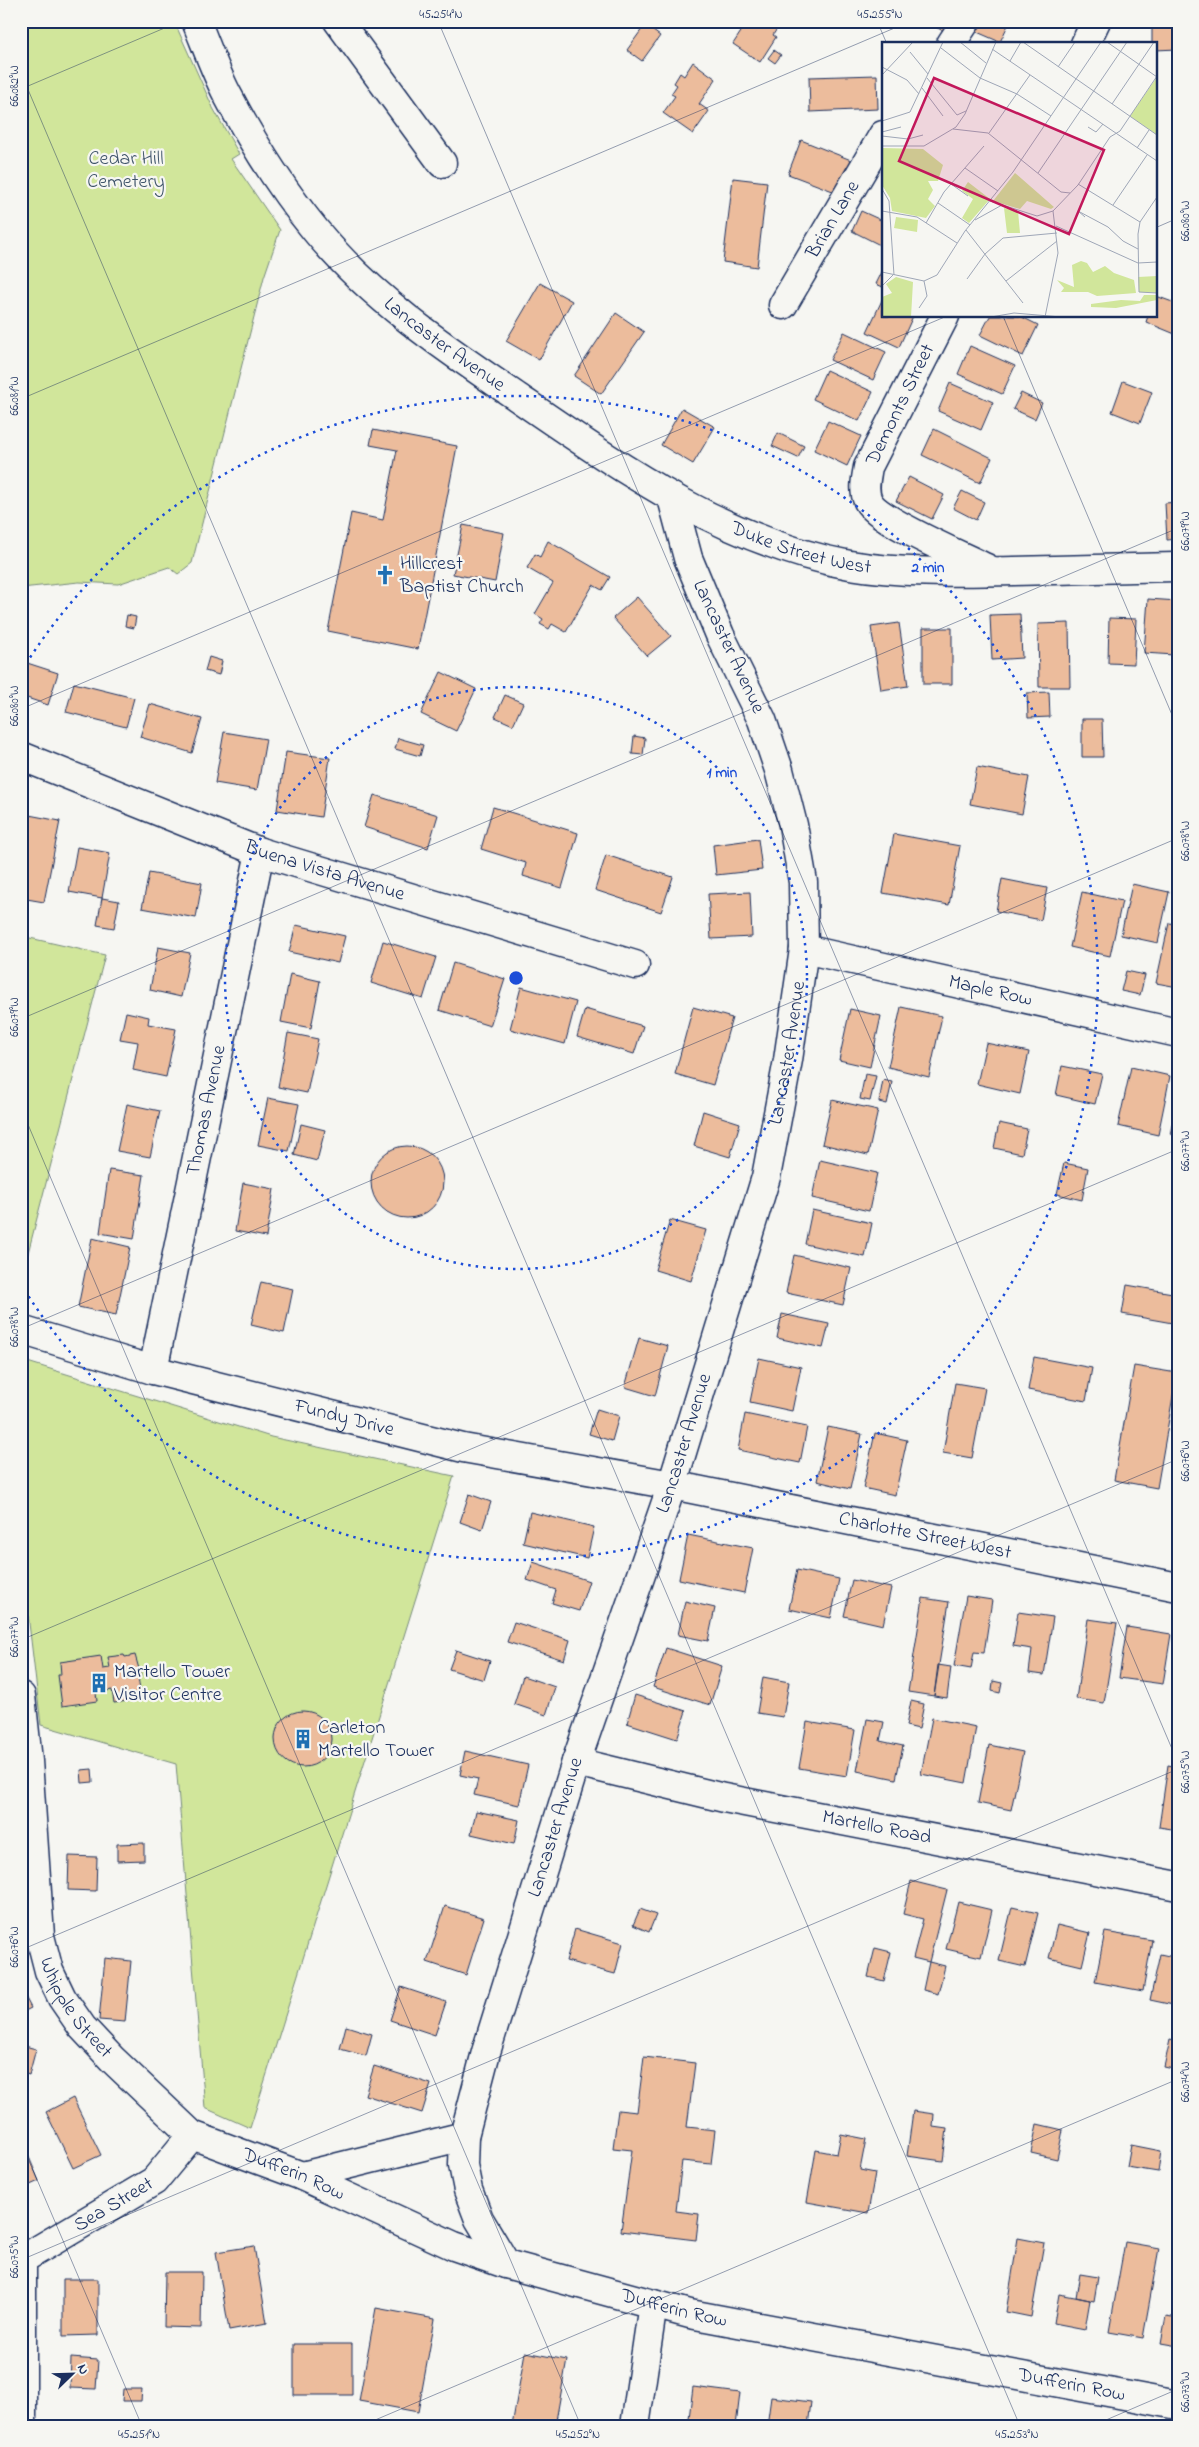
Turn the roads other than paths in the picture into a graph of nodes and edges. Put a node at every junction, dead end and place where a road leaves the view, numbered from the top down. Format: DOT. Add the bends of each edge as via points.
graph roads {
  1 [pos="196,21"];
  2 [pos="338,21"];
  3 [pos="966,21"];
  4 [pos="1096,21"];
  5 [pos="952,42"];
  6 [pos="1086,42"];
  7 [pos="882,137"];
  8 [pos="442,163"];
  9 [pos="783,305"];
  10 [pos="944,318"];
  11 [pos="672,498"];
  12 [pos="1178,567"];
  13 [pos="994,572"];
  14 [pos="21,756"];
  15 [pos="260,852"];
  16 [pos="804,950"];
  17 [pos="635,965"];
  18 [pos="1178,1033"];
  19 [pos="21,1330"];
  20 [pos="153,1370"];
  21 [pos="672,1486"];
  22 [pos="1178,1587"];
  23 [pos="21,1696"];
  24 [pos="576,1762"];
  25 [pos="1178,1886"];
  26 [pos="192,2135"];
  27 [pos="464,2136"];
  28 [pos="302,2176"];
  29 [pos="22,2260"];
  30 [pos="506,2264"];
  31 [pos="653,2304"];
  32 [pos="1178,2405"];
  33 [pos="22,2426"];
  34 [pos="635,2426"];
  1 -- 11 [label="street, Lancaster Avenue" via="225,91 250,137 314,228 347,266 441,345"];
  2 -- 8 [label="street"];
  3 -- 5 [label="street"];
  4 -- 6 [label="street"];
  7 -- 9 [label="street, Brian Lane"];
  10 -- 13 [label="street, Demonts Street" via="868,467 864,485 868,502 882,516"];
  11 -- 13 [label="street, Duke Street West" via="720,523 785,548 847,564 917,572"];
  11 -- 16 [label="street, Lancaster Avenue" via="688,558 720,635 762,720 779,770 803,882"];
  12 -- 13 [label="street, Duke Street West"];
  14 -- 15 [label="street, Buena Vista Avenue"];
  15 -- 17 [label="street, Buena Vista Avenue"];
  15 -- 20 [label="street, Thomas Avenue"];
  16 -- 18 [label="street, Maple Row"];
  16 -- 21 [label="street, Lancaster Avenue" via="766,1176"];
  19 -- 20 [label="street, Fundy Drive"];
  20 -- 21 [label="street, Fundy Drive" via="463,1448"];
  21 -- 22 [label="street, Charlotte Street West"];
  21 -- 24 [label="street, Lancaster Avenue"];
  23 -- 26 [label="street, Whipple Street" via="40,1936 49,1971 62,1998 82,2026"];
  24 -- 25 [label="street, Martello Road" via="724,1798"];
  24 -- 27 [label="street, Lancaster Avenue" via="486,2052"];
  26 -- 28 [label="street, Dufferin Row"];
  26 -- 29 [label="street, Sea Street" via="154,2181"];
  27 -- 28 [label="street"];
  27 -- 30 [label="street, Lancaster Avenue" via="463,2165 468,2190 479,2220"];
  28 -- 30 [label="street, Dufferin Row" via="454,2246"];
  29 -- 33 [label="street"];
  30 -- 31 [label="street, Dufferin Row"];
  31 -- 32 [label="street, Dufferin Row" via="690,2314"];
  31 -- 34 [label="street"];
}
